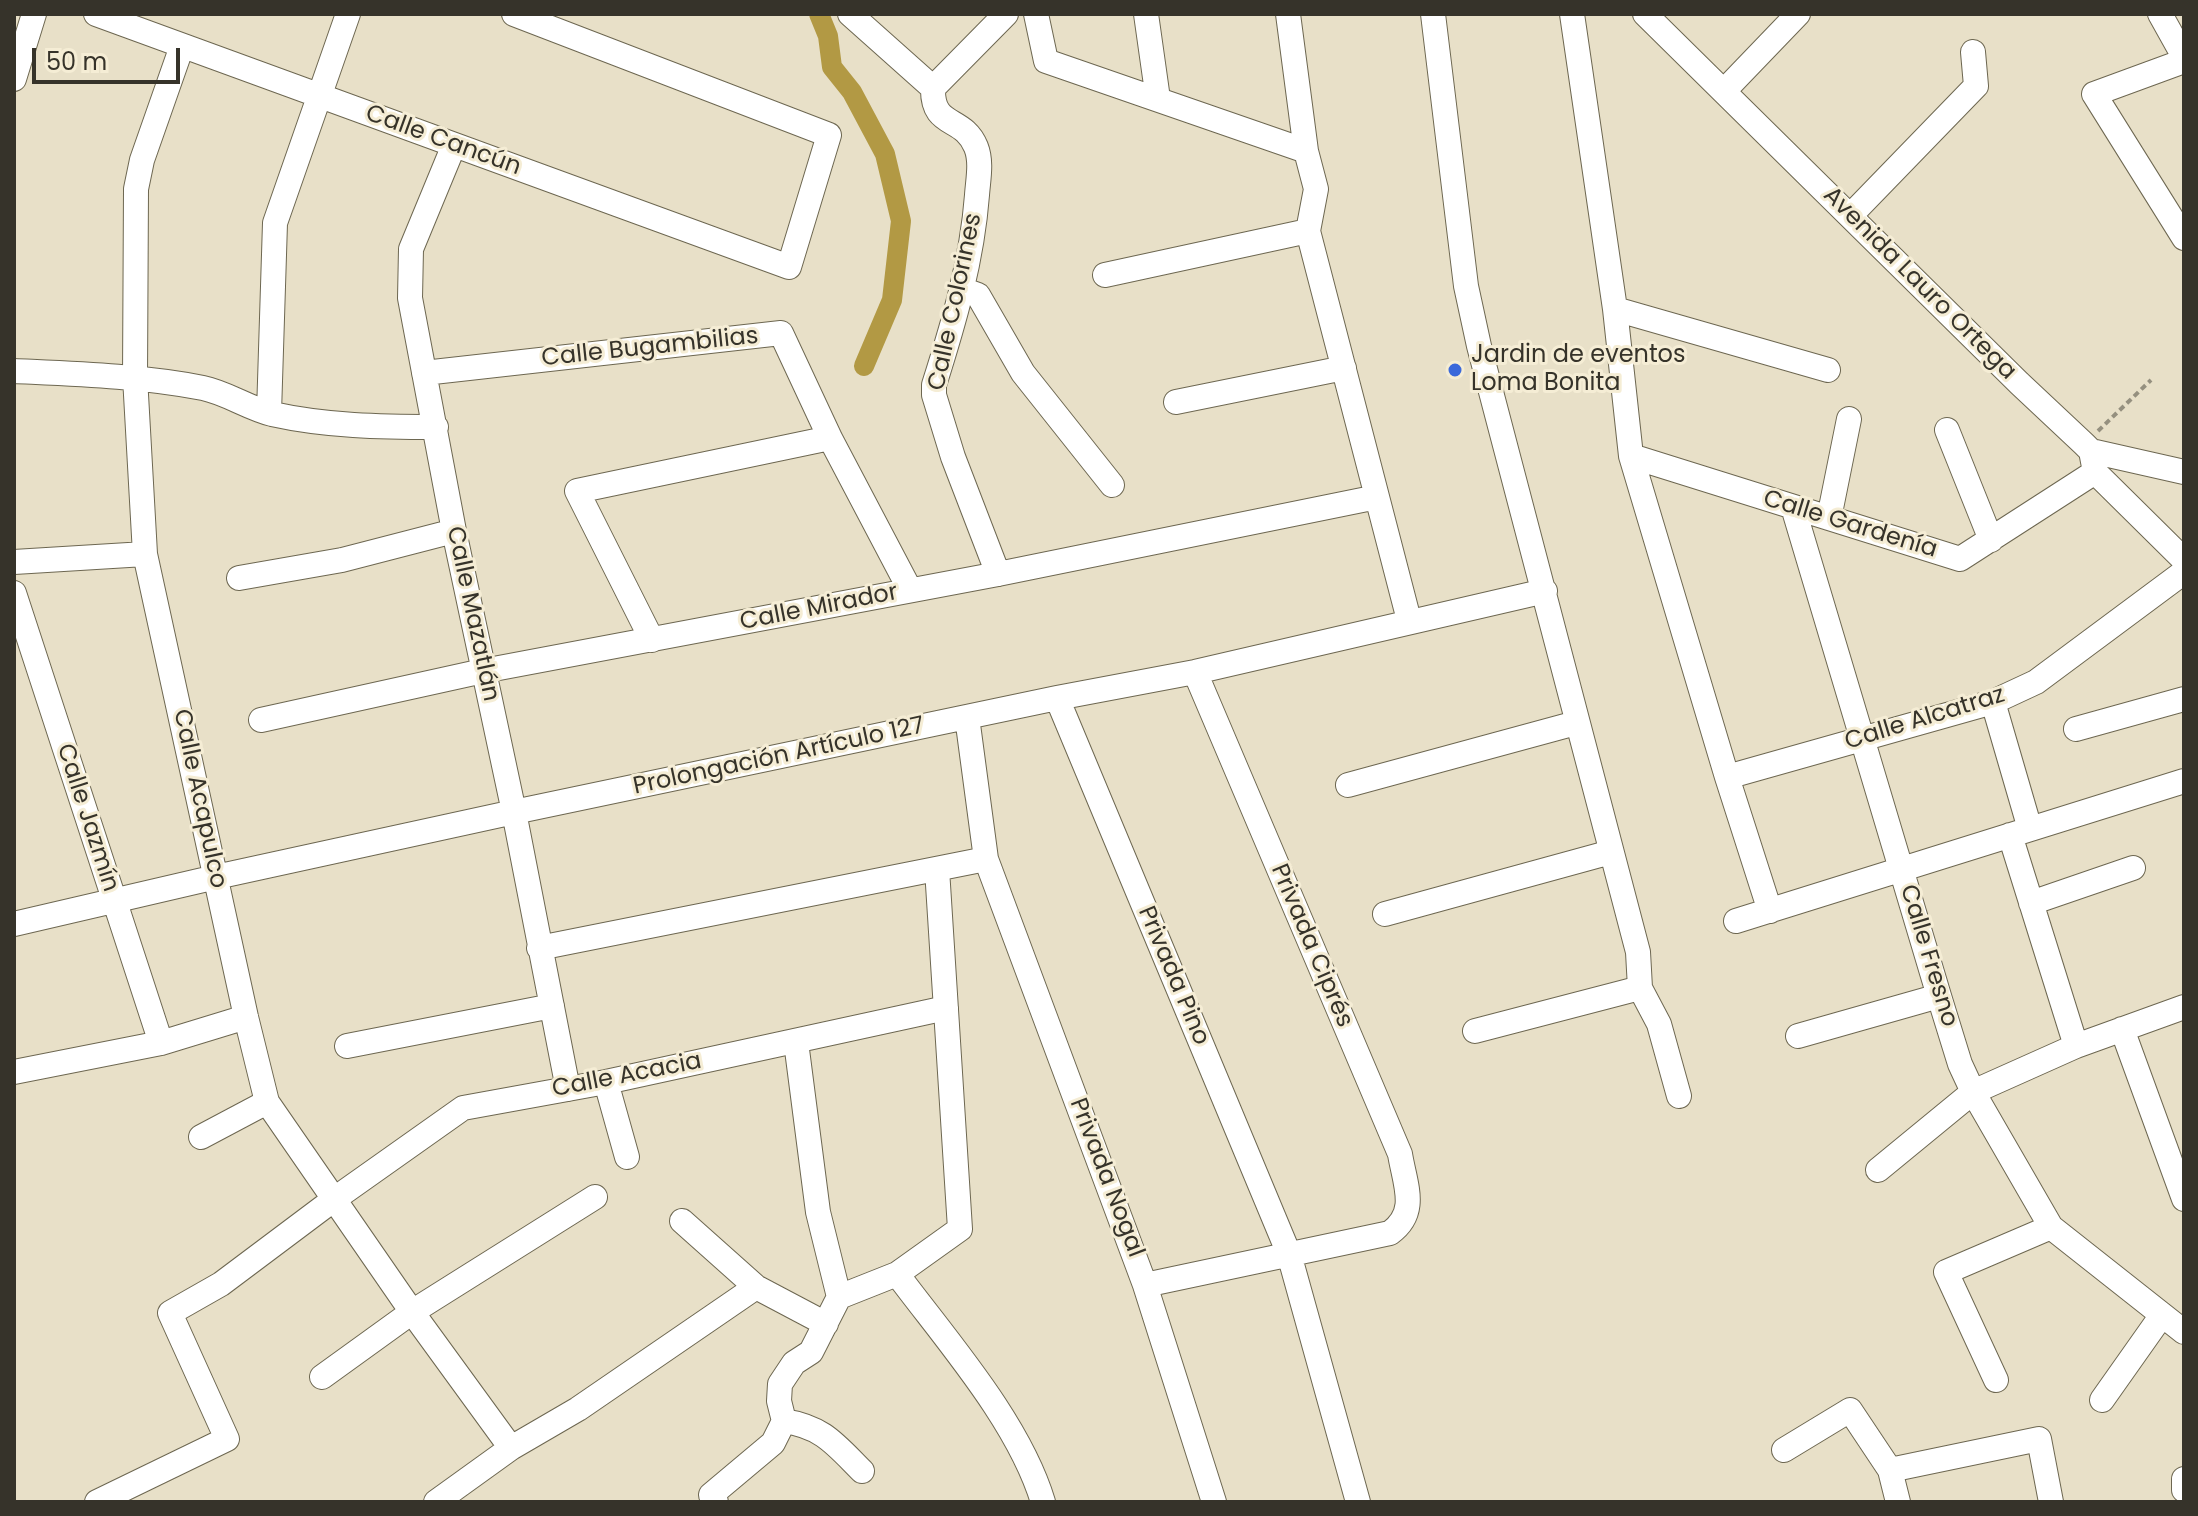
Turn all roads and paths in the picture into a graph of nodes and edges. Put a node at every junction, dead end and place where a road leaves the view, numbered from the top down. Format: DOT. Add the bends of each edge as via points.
graph roads {
  1 [pos="34,14"];
  2 [pos="96,14"];
  3 [pos="348,14"];
  4 [pos="514,14"];
  5 [pos="850,14"];
  6 [pos="1006,14"];
  7 [pos="1036,14"];
  8 [pos="1146,14"];
  9 [pos="1288,14"];
  10 [pos="1433,14"];
  11 [pos="1572,14"];
  12 [pos="1645,14"];
  13 [pos="1798,14"];
  14 [pos="2160,14"];
  15 [pos="182,46"];
  16 [pos="1973,52"];
  17 [pos="2184,59"];
  18 [pos="14,79"];
  19 [pos="933,88"];
  20 [pos="1724,91"];
  21 [pos="318,96"];
  22 [pos="1158,99"];
  23 [pos="454,145"];
  24 [pos="1306,151"];
  25 [pos="1850,216"];
  26 [pos="1308,231"];
  27 [pos="2184,238"];
  28 [pos="1105,275"];
  29 [pos="964,290"];
  30 [pos="1615,309"];
  31 [pos="1344,368"];
  32 [pos="1828,370"];
  33 [pos="14,371"];
  34 [pos="424,373"];
  35 [pos="135,377"];
  36 [pos="2151,380"];
  37 [pos="1176,402"];
  38 [pos="269,413"];
  39 [pos="1849,419"];
  40 [pos="436,427"];
  41 [pos="1947,430"];
  42 [pos="830,438"];
  43 [pos="1631,456"];
  44 [pos="2090,456"];
  45 [pos="2184,472"];
  46 [pos="1112,485"];
  47 [pos="1377,497"];
  48 [pos="1793,507"];
  49 [pos="1829,518"];
  50 [pos="454,531"];
  51 [pos="1991,540"];
  52 [pos="145,554"];
  53 [pos="2184,560"];
  54 [pos="14,562"];
  55 [pos="2184,572"];
  56 [pos="998,574"];
  57 [pos="239,578"];
  58 [pos="910,590"];
  59 [pos="1545,591"];
  60 [pos="14,593"];
  61 [pos="1409,620"];
  62 [pos="652,640"];
  63 [pos="483,671"];
  64 [pos="1195,672"];
  65 [pos="1057,698"];
  66 [pos="2184,699"];
  67 [pos="1993,702"];
  68 [pos="967,717"];
  69 [pos="261,720"];
  70 [pos="1576,723"];
  71 [pos="2076,729"];
  72 [pos="1863,739"];
  73 [pos="1727,777"];
  74 [pos="2184,781"];
  75 [pos="1348,785"];
  76 [pos="514,812"];
  77 [pos="2020,832"];
  78 [pos="1611,852"];
  79 [pos="986,859"];
  80 [pos="2133,868"];
  81 [pos="937,869"];
  82 [pos="1901,869"];
  83 [pos="216,877"];
  84 [pos="114,901"];
  85 [pos="2031,903"];
  86 [pos="1770,911"];
  87 [pos="1385,914"];
  88 [pos="1736,921"];
  89 [pos="14,924"];
  90 [pos="539,948"];
  91 [pos="1640,988"];
  92 [pos="1939,996"];
  93 [pos="552,1006"];
  94 [pos="2184,1007"];
  95 [pos="946,1008"];
  96 [pos="246,1017"];
  97 [pos="2122,1029"];
  98 [pos="1475,1031"];
  99 [pos="1798,1036"];
  100 [pos="796,1042"];
  101 [pos="161,1043"];
  102 [pos="347,1046"];
  103 [pos="2076,1046"];
  104 [pos="15,1066"];
  105 [pos="606,1082"];
  106 [pos="568,1089"];
  107 [pos="1973,1092"];
  108 [pos="1679,1096"];
  109 [pos="267,1102"];
  110 [pos="201,1137"];
  111 [pos="627,1157"];
  112 [pos="1878,1170"];
  113 [pos="595,1197"];
  114 [pos="2184,1199"];
  115 [pos="333,1200"];
  116 [pos="682,1221"];
  117 [pos="2051,1227"];
  118 [pos="1289,1254"];
  119 [pos="897,1274"];
  120 [pos="1145,1285"];
  121 [pos="756,1287"];
  122 [pos="839,1297"];
  123 [pos="412,1312"];
  124 [pos="2162,1315"];
  125 [pos="826,1324"];
  126 [pos="2184,1332"];
  127 [pos="322,1377"];
  128 [pos="1996,1380"];
  129 [pos="2102,1400"];
  130 [pos="784,1421"];
  131 [pos="511,1448"];
  132 [pos="1784,1450"];
  133 [pos="1890,1470"];
  134 [pos="862,1471"];
  135 [pos="2184,1479"];
  136 [pos="2184,1490"];
  137 [pos="97,1502"];
  138 [pos="436,1502"];
  139 [pos="716,1502"];
  140 [pos="1043,1502"];
  141 [pos="1214,1502"];
  142 [pos="1358,1502"];
  143 [pos="1898,1502"];
  144 [pos="2051,1502"];
  1 -- 18 [label="street"];
  2 -- 15 [label="street, Calle Cancún"];
  3 -- 21 [label="street"];
  4 -- 23 [label="street, Calle Cancún" via="829,135 789,267"];
  5 -- 19 [label="street"];
  6 -- 19 [label="street"];
  7 -- 22 [label="street" via="1046,61"];
  8 -- 22 [label="street"];
  9 -- 24 [label="street"];
  10 -- 59 [label="street" via="1466,286"];
  11 -- 30 [label="street"];
  12 -- 20 [label="street, Avenida Lauro Ortega"];
  13 -- 20 [label="street"];
  14 -- 17 [label="street"];
  15 -- 21 [label="street, Calle Cancún"];
  15 -- 35 [label="street, Calle Acapulco" via="136,189"];
  16 -- 25 [label="street" via="1976,86"];
  17 -- 27 [label="street" via="2094,94"];
  19 -- 29 [label="street, Calle Colorines" via="936,112 969,134 980,164"];
  20 -- 25 [label="street, Avenida Lauro Ortega"];
  21 -- 23 [label="street, Calle Cancún"];
  21 -- 38 [label="street" via="275,223"];
  22 -- 24 [label="street"];
  23 -- 34 [label="street, Calle Mazatlán" via="411,249 410,298"];
  24 -- 26 [label="street" via="1316,189"];
  25 -- 44 [label="street, Avenida Lauro Ortega"];
  26 -- 28 [label="street"];
  26 -- 31 [label="street"];
  29 -- 46 [label="street" via="978,295 1023,373"];
  29 -- 56 [label="street, Calle Colorines" via="934,395"];
  30 -- 32 [label="street"];
  30 -- 43 [label="street"];
  31 -- 37 [label="street"];
  31 -- 47 [label="street"];
  33 -- 35 [label="street"];
  34 -- 40 [label="street, Calle Mazatlán"];
  34 -- 42 [label="street, Calle Bugambilias" via="781,333"];
  35 -- 38 [label="street" via="208,389"];
  35 -- 52 [label="street, Calle Acapulco"];
  36 -- 44 [label="path"];
  38 -- 40 [label="street" via="353,427"];
  39 -- 49 [label="street"];
  40 -- 50 [label="street, Calle Mazatlán"];
  41 -- 51 [label="street"];
  42 -- 58 [label="street, Calle Bugambilias"];
  42 -- 62 [label="street" via="577,491"];
  43 -- 48 [label="street, Calle Gardenía"];
  43 -- 73 [label="street"];
  44 -- 45 [label="street"];
  44 -- 51 [label="street, Calle Gardenía"];
  44 -- 53 [label="street, Avenida Lauro Ortega"];
  47 -- 56 [label="street, Calle Mirador"];
  47 -- 61 [label="street"];
  48 -- 49 [label="street, Calle Gardenía"];
  48 -- 72 [label="street, Calle Fresno"];
  49 -- 51 [label="street, Calle Gardenía" via="1960,559"];
  50 -- 57 [label="street" via="342,560"];
  50 -- 63 [label="street, Calle Mazatlán"];
  52 -- 54 [label="street"];
  52 -- 83 [label="street, Calle Acapulco"];
  55 -- 67 [label="street, Calle Alcatraz" via="2036,682"];
  56 -- 58 [label="street, Calle Mirador"];
  58 -- 62 [label="street, Calle Mirador"];
  59 -- 61 [label="street, Prolongación Artículo 127"];
  59 -- 70 [label="street"];
  60 -- 84 [label="street, Calle Jazmín"];
  61 -- 64 [label="street, Prolongación Artículo 127"];
  62 -- 63 [label="street, Calle Mirador"];
  63 -- 69 [label="street, Calle Mirador"];
  63 -- 76 [label="street, Calle Mazatlán"];
  64 -- 65 [label="street, Prolongación Artículo 127"];
  64 -- 118 [label="street, Privada Ciprés" via="1400,1154 1409,1208 1403,1223 1390,1233"];
  65 -- 68 [label="street, Prolongación Artículo 127"];
  65 -- 118 [label="street, Privada Pino"];
  66 -- 71 [label="street"];
  67 -- 72 [label="street, Calle Alcatraz"];
  67 -- 77 [label="street"];
  68 -- 76 [label="street, Prolongación Artículo 127"];
  68 -- 79 [label="street, Privada Nogal"];
  70 -- 75 [label="street"];
  70 -- 78 [label="street"];
  72 -- 73 [label="street, Calle Alcatraz"];
  72 -- 82 [label="street, Calle Fresno"];
  73 -- 86 [label="street"];
  74 -- 77 [label="street"];
  76 -- 83 [label="street, Prolongación Artículo 127"];
  76 -- 90 [label="street, Calle Mazatlán"];
  77 -- 82 [label="street"];
  77 -- 85 [label="street"];
  78 -- 87 [label="street"];
  78 -- 91 [label="street" via="1638,952"];
  79 -- 81 [label="street"];
  79 -- 120 [label="street, Privada Nogal"];
  80 -- 85 [label="street"];
  81 -- 90 [label="street"];
  81 -- 95 [label="street"];
  82 -- 86 [label="street"];
  82 -- 92 [label="street, Calle Fresno"];
  83 -- 84 [label="street, Prolongación Artículo 127"];
  83 -- 96 [label="street, Calle Acapulco"];
  84 -- 89 [label="street, Prolongación Artículo 127"];
  84 -- 101 [label="street, Calle Jazmín"];
  85 -- 103 [label="street"];
  86 -- 88 [label="street"];
  90 -- 93 [label="street, Calle Mazatlán"];
  91 -- 98 [label="street"];
  91 -- 108 [label="street" via="1659,1024"];
  92 -- 99 [label="street"];
  92 -- 107 [label="street, Calle Fresno"];
  93 -- 102 [label="street"];
  93 -- 106 [label="street, Calle Mazatlán"];
  94 -- 97 [label="street"];
  95 -- 100 [label="street, Calle Acacia"];
  95 -- 119 [label="street" via="960,1229"];
  96 -- 101 [label="street"];
  96 -- 109 [label="street, Calle Acapulco"];
  97 -- 103 [label="street"];
  97 -- 114 [label="street"];
  100 -- 105 [label="street, Calle Acacia"];
  100 -- 122 [label="street" via="818,1212"];
  101 -- 104 [label="street"];
  103 -- 107 [label="street"];
  105 -- 106 [label="street, Calle Acacia"];
  105 -- 111 [label="street"];
  106 -- 115 [label="street, Calle Acacia" via="463,1108"];
  107 -- 112 [label="street"];
  107 -- 117 [label="street, Calle Fresno"];
  109 -- 110 [label="street"];
  109 -- 115 [label="street, Calle Acapulco"];
  113 -- 123 [label="street"];
  115 -- 123 [label="street, Calle Acapulco"];
  115 -- 137 [label="street, Calle Acacia" via="221,1284 170,1313 227,1439"];
  116 -- 121 [label="street"];
  117 -- 124 [label="street, Calle Fresno"];
  117 -- 128 [label="street" via="1946,1272"];
  118 -- 120 [label="street"];
  118 -- 142 [label="street, Privada Pino"];
  119 -- 122 [label="street"];
  119 -- 140 [label="street" via="992,1402 1035,1477"];
  120 -- 141 [label="street, Privada Nogal"];
  121 -- 125 [label="street"];
  121 -- 131 [label="street" via="578,1409"];
  122 -- 125 [label="street"];
  123 -- 127 [label="street"];
  123 -- 131 [label="street, Calle Acapulco"];
  124 -- 126 [label="street, Calle Fresno"];
  124 -- 129 [label="street"];
  125 -- 130 [label="street" via="811,1352 794,1363 780,1384"];
  130 -- 134 [label="street" via="808,1425 832,1440"];
  130 -- 139 [label="street" via="773,1443 711,1495"];
  131 -- 138 [label="street"];
  132 -- 133 [label="street" via="1850,1410"];
  133 -- 143 [label="street"];
  133 -- 144 [label="street" via="2039,1439"];
  135 -- 136 [label="street"];
}
